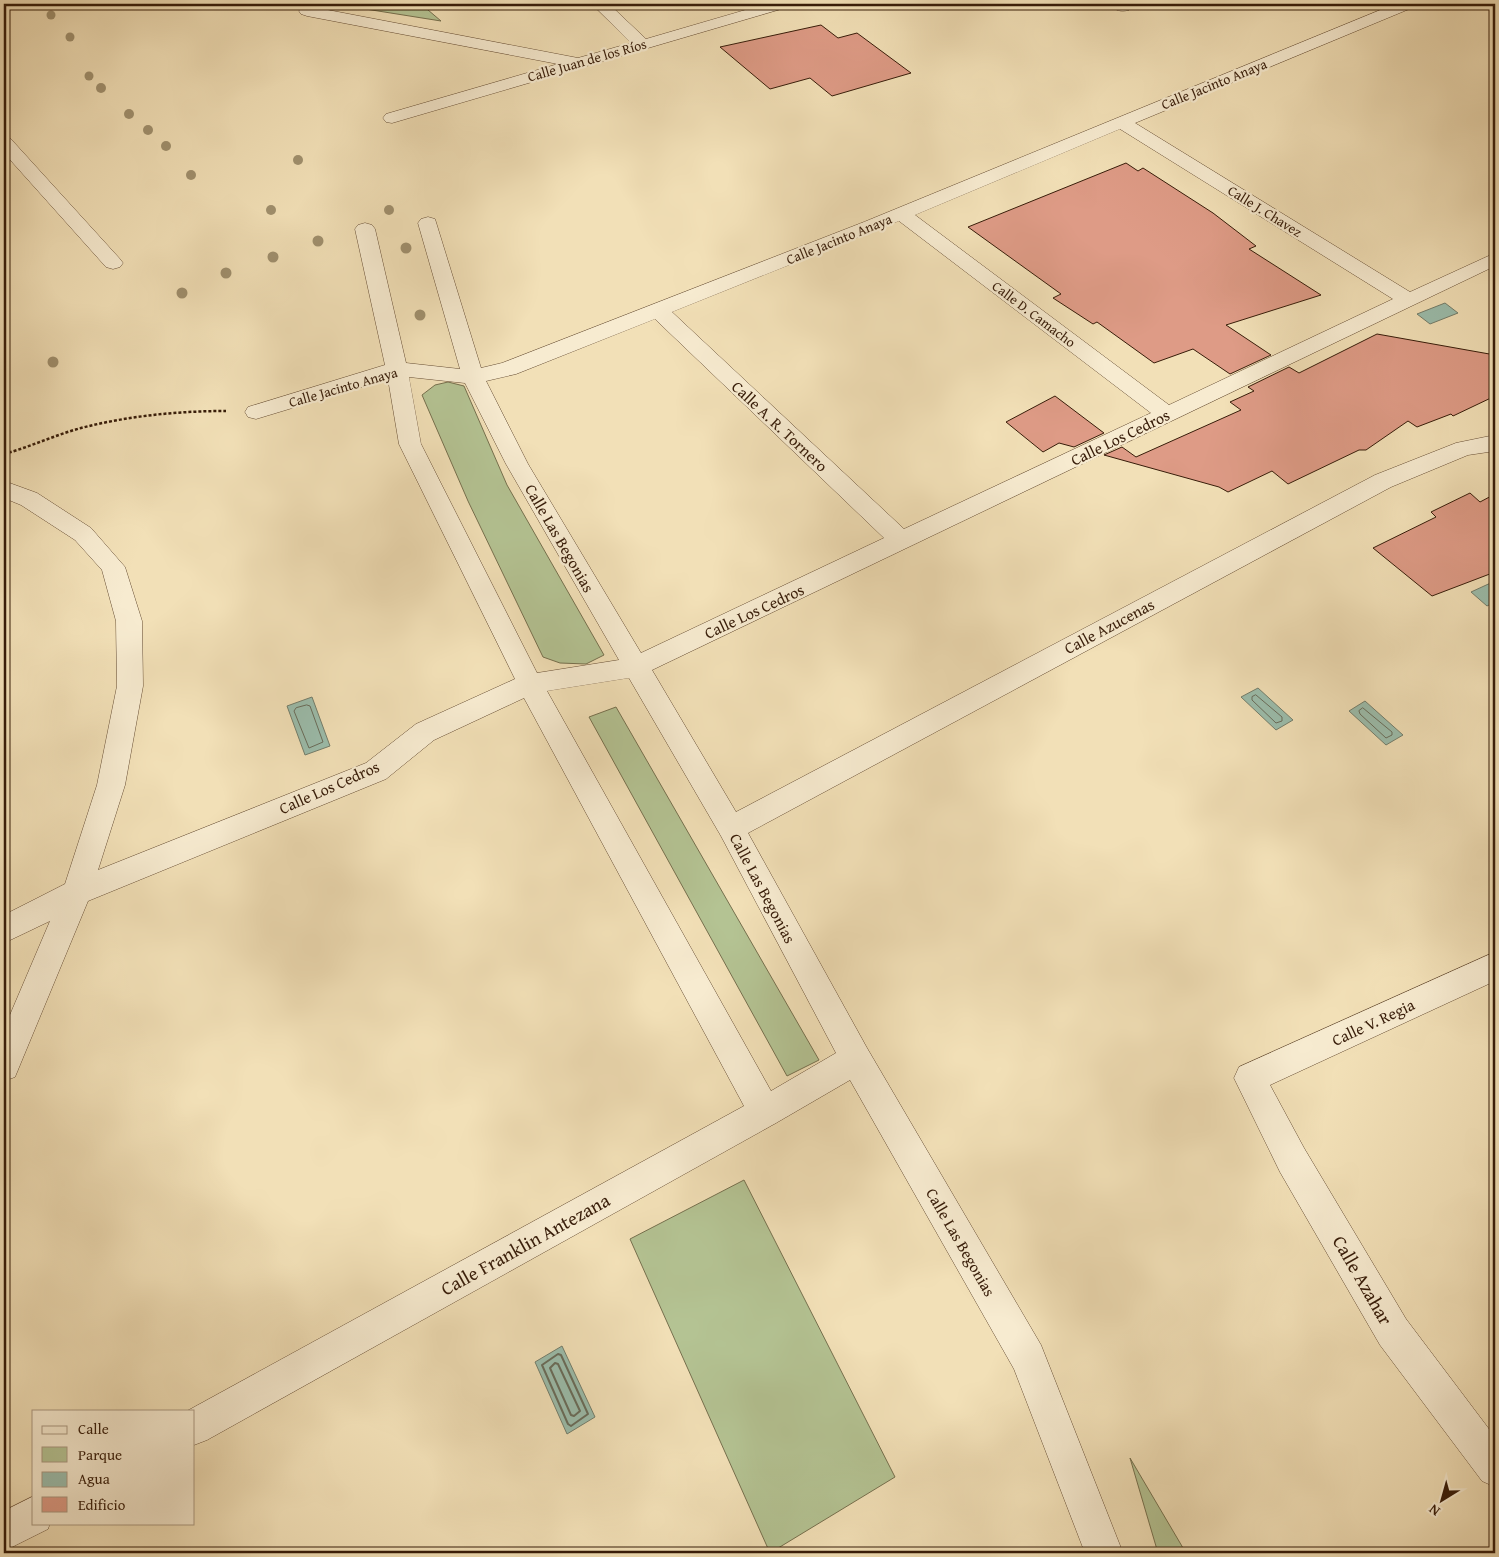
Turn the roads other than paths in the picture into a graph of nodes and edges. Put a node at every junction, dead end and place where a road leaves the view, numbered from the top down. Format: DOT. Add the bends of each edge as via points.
graph roads {
  1 [pos="600,4"];
  2 [pos="782,4"];
  3 [pos="1397,5"];
  4 [pos="307,11"];
  5 [pos="642,44"];
  6 [pos="576,63"];
  7 [pos="392,118"];
  8 [pos="1121,122"];
  9 [pos="4,142"];
  10 [pos="902,214"];
  11 [pos="428,223"];
  12 [pos="365,230"];
  13 [pos="1495,259"];
  14 [pos="113,264"];
  15 [pos="1409,300"];
  16 [pos="658,310"];
  17 [pos="397,369"];
  18 [pos="473,377"];
  19 [pos="256,412"];
  20 [pos="1166,414"];
  21 [pos="1495,443"];
  22 [pos="4,489"];
  23 [pos="902,541"];
  24 [pos="636,667"];
  25 [pos="530,684"];
  26 [pos="731,828"];
  27 [pos="77,892"];
  28 [pos="4,930"];
  29 [pos="1495,966"];
  30 [pos="856,1059"];
  31 [pos="4,1066"];
  32 [pos="1250,1078"];
  33 [pos="765,1112"];
  34 [pos="195,1426"];
  35 [pos="1495,1468"];
  36 [pos="32,1516"];
  37 [pos="4,1532"];
  38 [pos="1104,1553"];
  1 -- 5 [label="street"];
  2 -- 5 [label="street, Calle Juan de los Ríos"];
  3 -- 8 [label="street, Calle Jacinto Anaya"];
  4 -- 6 [label="street"];
  5 -- 6 [label="street, Calle Juan de los Ríos"];
  6 -- 7 [label="street, Calle Juan de los Ríos"];
  8 -- 10 [label="street, Calle Jacinto Anaya"];
  8 -- 15 [label="street, Calle J. Chavez"];
  9 -- 14 [label="street"];
  10 -- 16 [label="street, Calle Jacinto Anaya"];
  10 -- 20 [label="street, Calle D. Camacho"];
  11 -- 18 [label="street, Calle Las Begonias"];
  12 -- 17 [label="street"];
  13 -- 15 [label="street, Calle Los Cedros"];
  15 -- 20 [label="street, Calle Los Cedros"];
  16 -- 18 [label="street, Calle Jacinto Anaya" via="508,369"];
  16 -- 23 [label="street, Calle A. R. Tornero"];
  17 -- 18 [label="street, Calle Jacinto Anaya"];
  17 -- 19 [label="street, Calle Jacinto Anaya"];
  17 -- 25 [label="street" via="410,444"];
  18 -- 24 [label="street, Calle Las Begonias" via="517,464"];
  20 -- 23 [label="street, Calle Los Cedros"];
  21 -- 26 [label="street, Calle Azucenas" via="1464,448 1383,481"];
  22 -- 27 [label="street" via="29,499 83,534 113,568 129,620 130,686 111,785"];
  23 -- 24 [label="street, Calle Los Cedros"];
  24 -- 25 [label="street, Calle Los Cedros"];
  24 -- 26 [label="street, Calle Las Begonias"];
  25 -- 27 [label="street, Calle Los Cedros" via="425,732 376,771"];
  25 -- 33 [label="street"];
  26 -- 30 [label="street, Calle Las Begonias"];
  27 -- 28 [label="street, Calle Los Cedros"];
  27 -- 31 [label="street"];
  29 -- 32 [label="street, Calle V. Regia"];
  30 -- 33 [label="street, Calle Franklin Antezana"];
  30 -- 38 [label="street, Calle Las Begonias" via="1028,1358"];
  32 -- 35 [label="street, Calle Azahar" via="1292,1160 1393,1332"];
  33 -- 34 [label="street, Calle Franklin Antezana"];
  36 -- 37 [label="street"];
}
